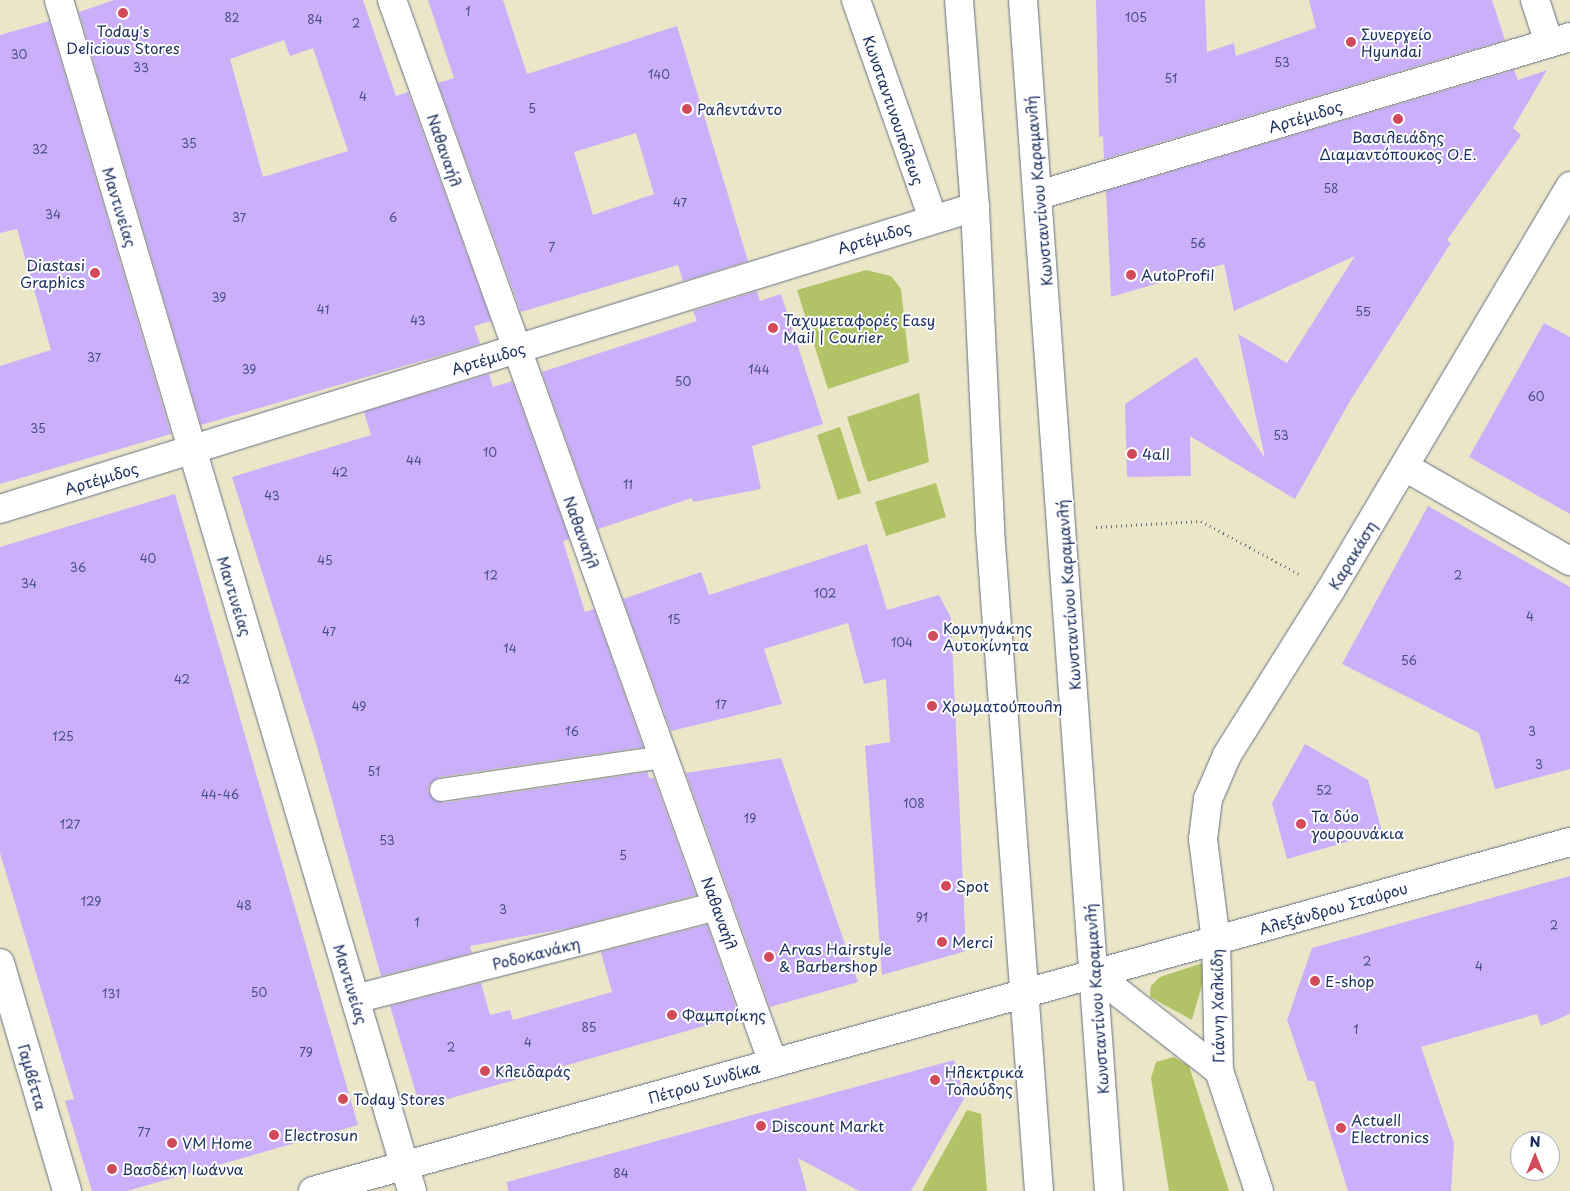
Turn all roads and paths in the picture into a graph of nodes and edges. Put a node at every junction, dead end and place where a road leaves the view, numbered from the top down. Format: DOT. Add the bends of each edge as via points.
graph roads {
  1 [pos="58,0"];
  2 [pos="392,0"];
  3 [pos="856,0"];
  4 [pos="959,0"];
  5 [pos="1022,0"];
  6 [pos="1534,0"];
  7 [pos="1559,40"];
  8 [pos="1570,186"];
  9 [pos="1039,195"];
  10 [pos="975,207"];
  11 [pos="933,219"];
  12 [pos="515,349"];
  13 [pos="192,449"];
  14 [pos="1405,467"];
  15 [pos="0,509"];
  16 [pos="1063,528"];
  17 [pos="1570,561"];
  18 [pos="1330,591"];
  19 [pos="663,757"];
  20 [pos="440,790"];
  21 [pos="1570,842"];
  22 [pos="717,906"];
  23 [pos="1216,941"];
  24 [pos="0,963"];
  25 [pos="1095,974"];
  26 [pos="1025,992"];
  27 [pos="355,999"];
  28 [pos="774,1063"];
  29 [pos="1219,1071"];
  30 [pos="408,1178"];
  31 [pos="67,1191"];
  32 [pos="313,1191"];
  33 [pos="1039,1191"];
  34 [pos="1108,1191"];
  35 [pos="1259,1191"];
  1 -- 13 [label="street, Μαντινείας"];
  2 -- 12 [label="street, Ναθαναήλ"];
  3 -- 11 [label="street, Κωνσταντινουπόλεως"];
  4 -- 10 [label="street"];
  5 -- 9 [label="street, Κωνσταντίνου Καραμανλή"];
  6 -- 7 [label="street"];
  7 -- 9 [label="street, Αρτέμιδος"];
  8 -- 14 [label="street, Καρακάση"];
  9 -- 16 [label="street, Κωνσταντίνου Καραμανλή"];
  10 -- 11 [label="street, Αρτέμιδος"];
  10 -- 26 [label="street" via="990,530"];
  11 -- 12 [label="street, Αρτέμιδος"];
  12 -- 13 [label="street, Αρτέμιδος"];
  12 -- 19 [label="street, Ναθαναήλ"];
  13 -- 15 [label="street, Αρτέμιδος"];
  13 -- 27 [label="street, Μαντινείας"];
  14 -- 17 [label="street"];
  14 -- 18 [label="street, Καρακάση"];
  16 -- 18 [label="path" via="1201,521"];
  16 -- 25 [label="street, Κωνσταντίνου Καραμανλή"];
  18 -- 23 [label="street, Καρακάση" via="1226,755 1208,799 1203,839"];
  19 -- 20 [label="lane"];
  19 -- 22 [label="street, Ναθαναήλ"];
  21 -- 23 [label="street, Αλεξάνδρου Σταύρου"];
  22 -- 27 [label="street, Ροδοκανάκη"];
  22 -- 28 [label="street, Ναθαναήλ"];
  23 -- 25 [label="street, Αλεξάνδρου Σταύρου"];
  23 -- 29 [label="street, Γιάννη Χαλκίδη"];
  24 -- 31 [label="street, Γαμβέττα"];
  25 -- 26 [label="street, Πέτρου Συνδίκα"];
  25 -- 29 [label="street, Γιάννη Χαλκίδη"];
  25 -- 34 [label="street, Κωνσταντίνου Καραμανλή"];
  26 -- 28 [label="street, Πέτρου Συνδίκα"];
  26 -- 33 [label="street"];
  27 -- 30 [label="street, Μαντινείας"];
  28 -- 30 [label="street, Πέτρου Συνδίκα"];
  29 -- 35 [label="street, Γιάννη Χαλκίδη"];
  30 -- 32 [label="street, Πέτρου Συνδίκα"];
}
